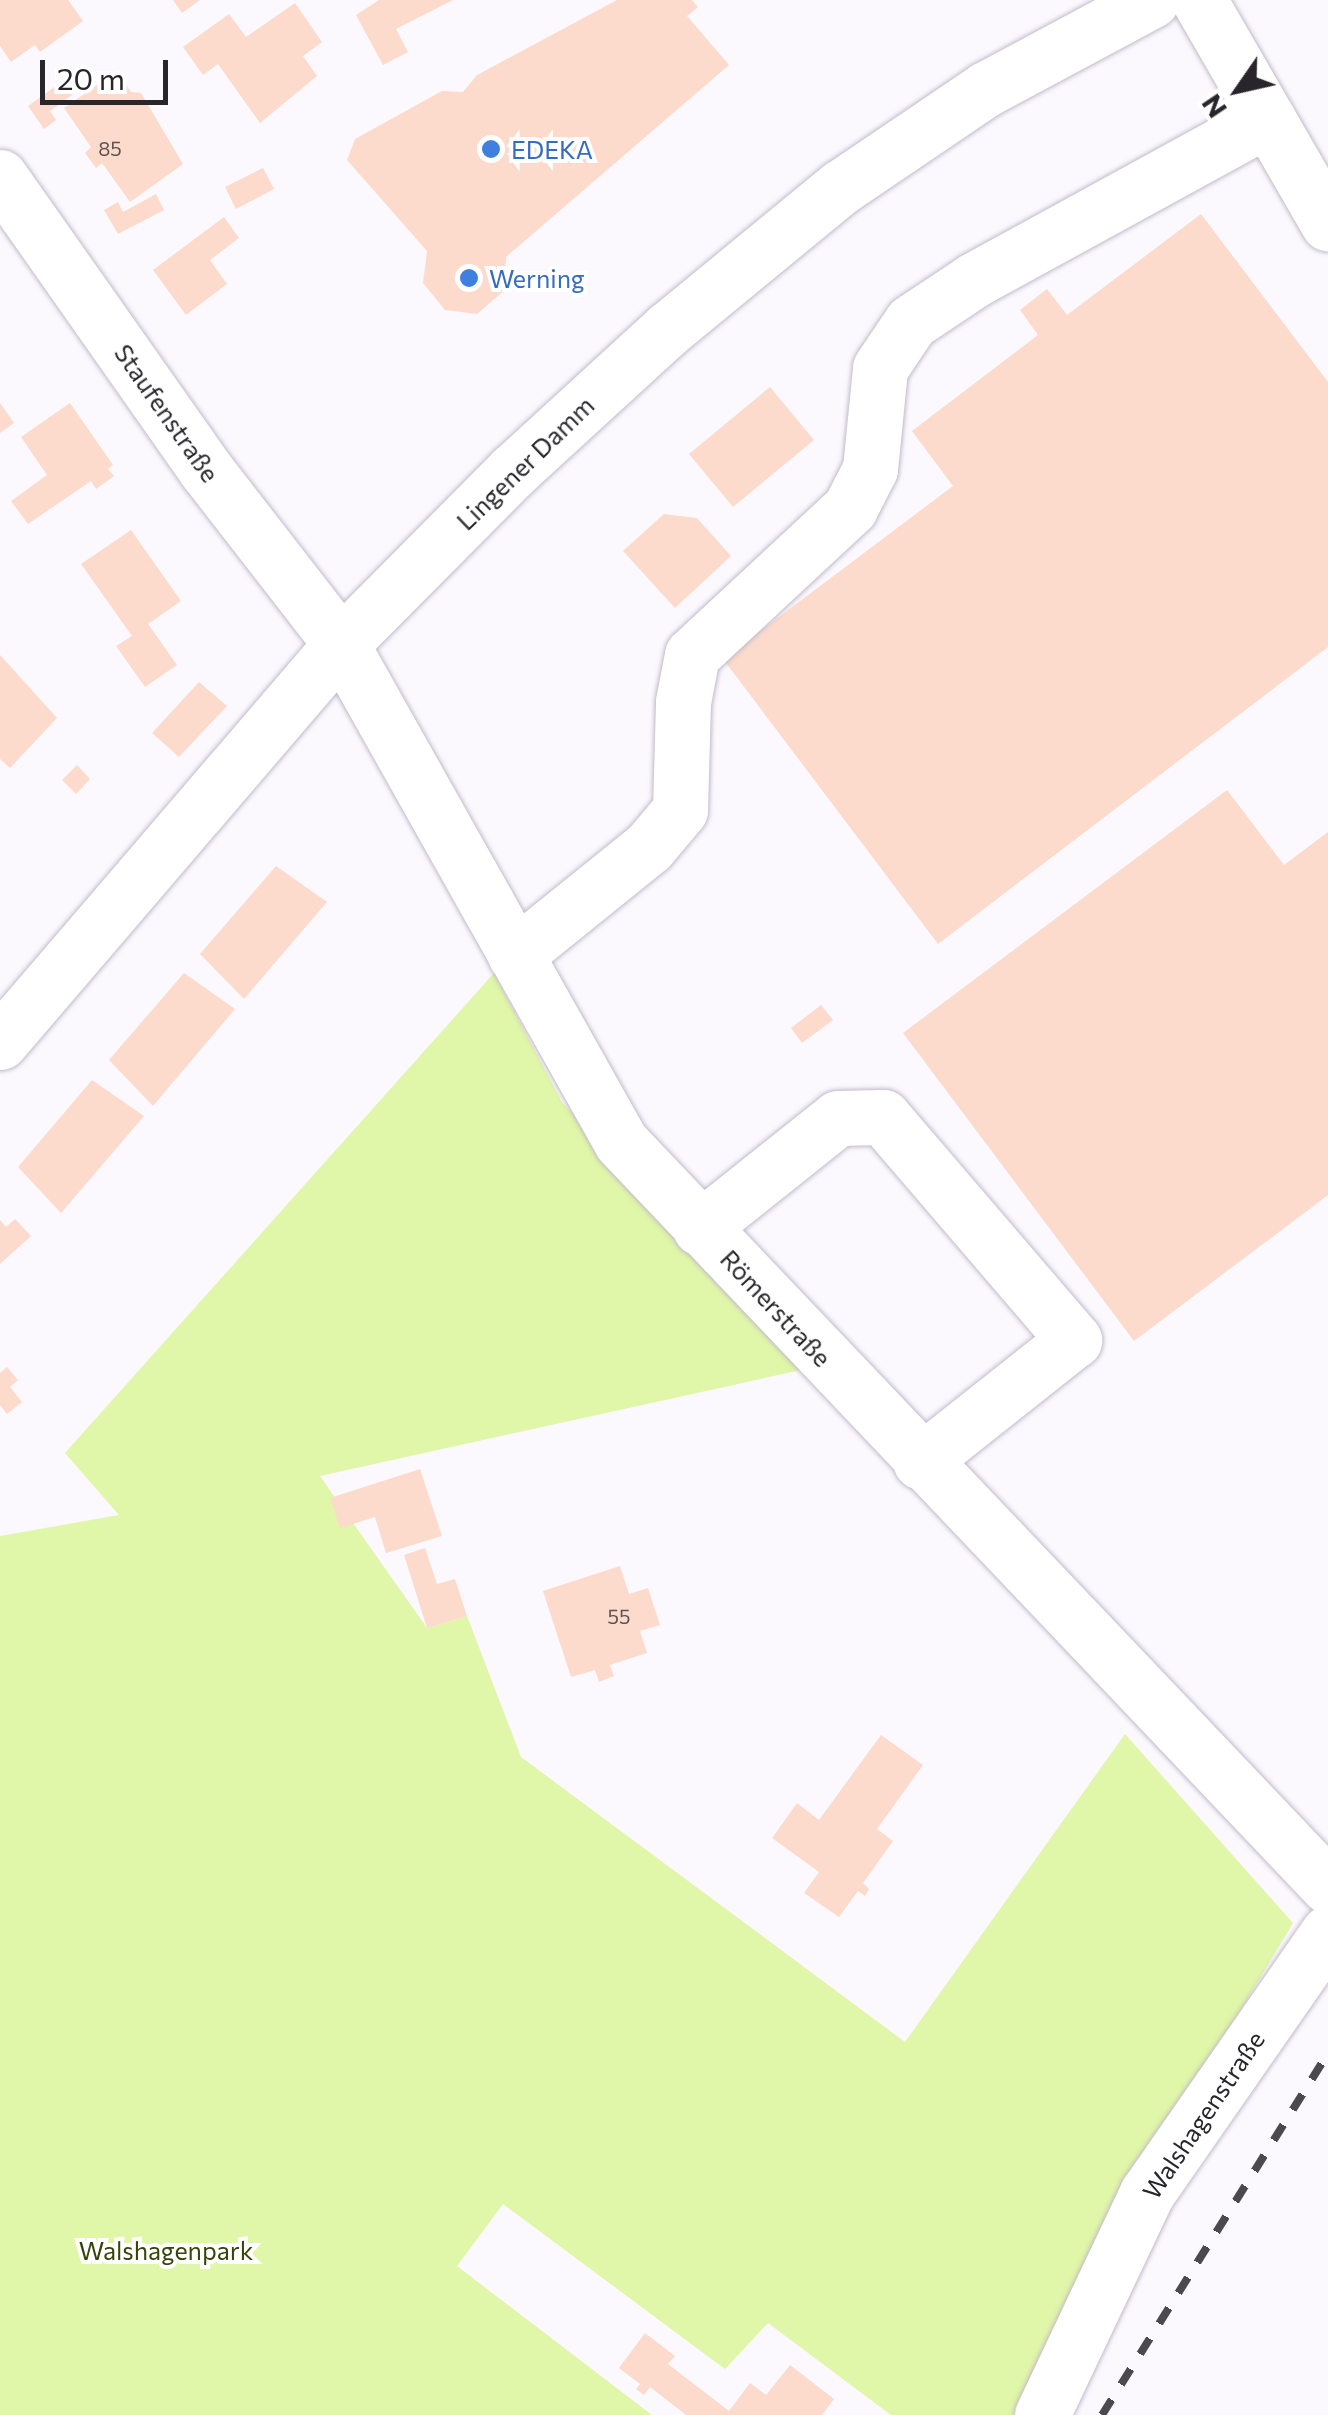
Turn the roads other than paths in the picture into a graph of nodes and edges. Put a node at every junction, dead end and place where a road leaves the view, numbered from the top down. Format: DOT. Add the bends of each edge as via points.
graph roads {
  1 [pos="1152,0"];
  2 [pos="1199,0"];
  3 [pos="1268,119"];
  4 [pos="0,177"];
  5 [pos="1328,223"];
  6 [pos="341,644"];
  7 [pos="515,955"];
  8 [pos="0,1042"];
  9 [pos="700,1228"];
  10 [pos="920,1462"];
  11 [pos="1328,1886"];
  12 [pos="1328,1933"];
  13 [pos="1042,2415"];
  1 -- 6 [label="street, Lingener Damm" via="986,89 842,187 654,342"];
  2 -- 3 [label="street"];
  3 -- 5 [label="street"];
  3 -- 7 [label="street" via="1120,196 911,322 880,368 870,469 850,508 692,655 682,702 680,810 649,847"];
  4 -- 6 [label="street, Staufenstraße" via="206,470"];
  6 -- 7 [label="street, Römerstraße"];
  6 -- 8 [label="street, Lingener Damm"];
  7 -- 9 [label="street, Römerstraße" via="620,1142"];
  9 -- 10 [label="street, Römerstraße"];
  9 -- 10 [label="street" via="838,1118 883,1117 1074,1340"];
  10 -- 11 [label="street, Römerstraße"];
  12 -- 13 [label="street, Walshagenstraße" via="1147,2193"];
}
